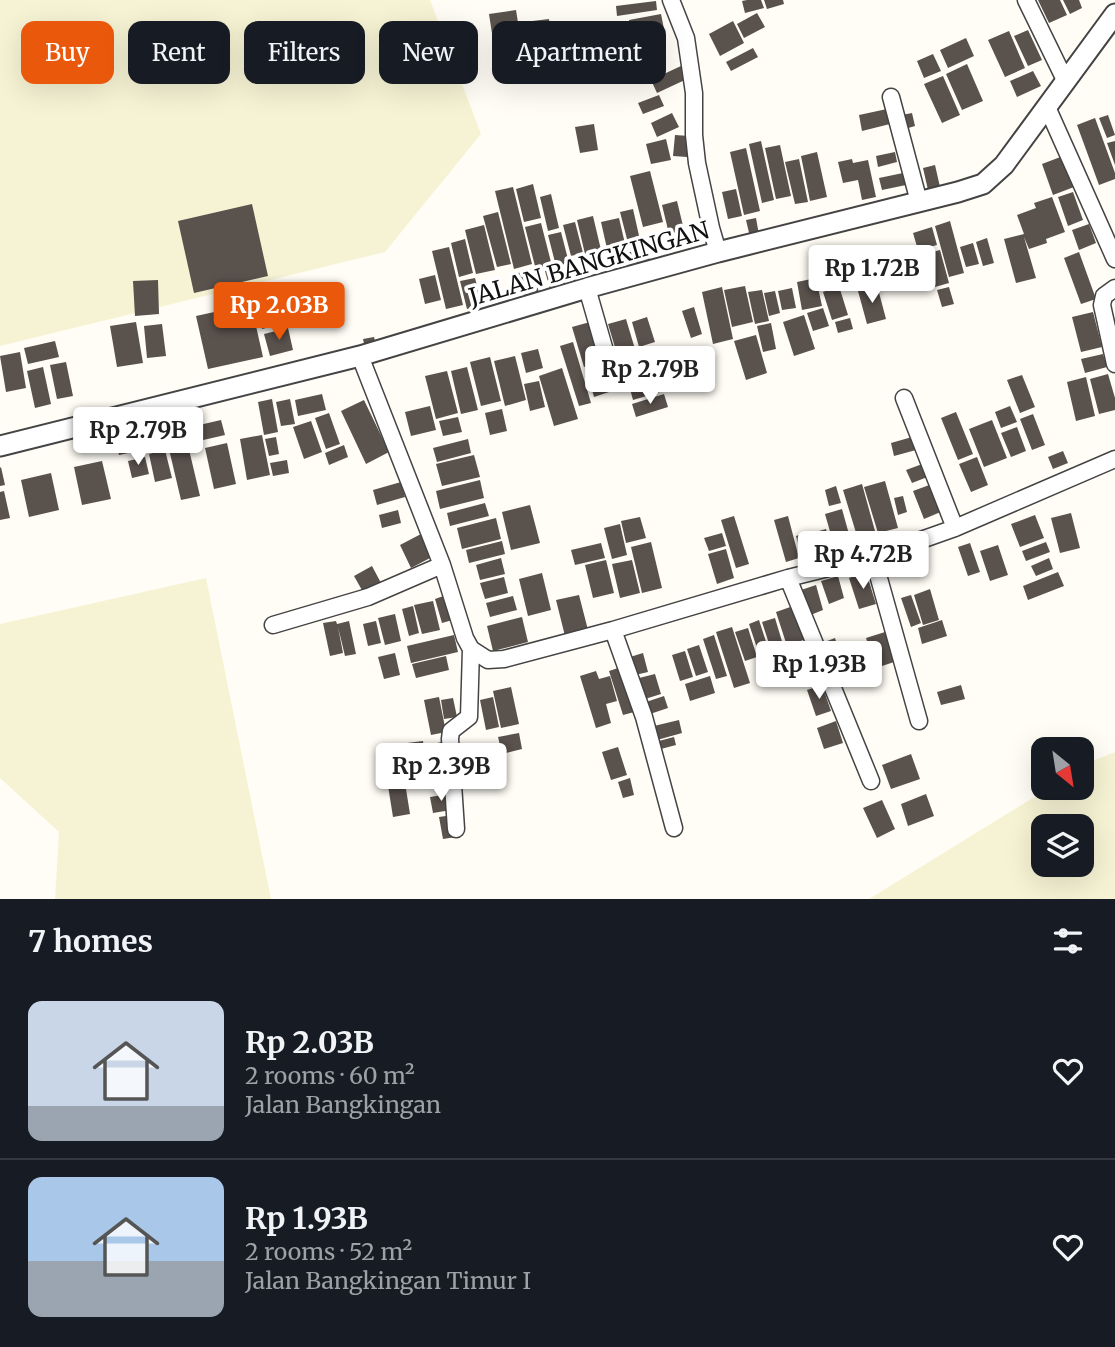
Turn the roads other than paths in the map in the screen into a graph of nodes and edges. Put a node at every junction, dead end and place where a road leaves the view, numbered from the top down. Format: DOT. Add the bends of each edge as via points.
graph roads {
  1 [pos="671,0"];
  2 [pos="1026,0"];
  3 [pos="1115,14"];
  4 [pos="1066,82"];
  5 [pos="891,97"];
  6 [pos="1047,107"];
  7 [pos="919,202"];
  8 [pos="718,253"];
  9 [pos="1115,259"];
  10 [pos="587,288"];
  11 [pos="1115,288"];
  12 [pos="360,356"];
  13 [pos="1115,364"];
  14 [pos="614,382"];
  15 [pos="904,398"];
  16 [pos="0,446"];
  17 [pos="1115,459"];
  18 [pos="956,528"];
  19 [pos="873,557"];
  20 [pos="442,565"];
  21 [pos="788,578"];
  22 [pos="273,625"];
  23 [pos="612,630"];
  24 [pos="471,649"];
  25 [pos="919,721"];
  26 [pos="871,781"];
  27 [pos="674,828"];
  28 [pos="456,829"];
  1 -- 8 [label="street" via="686,38 697,163"];
  2 -- 4 [label="street"];
  3 -- 4 [label="street, JALAN BANGKINGAN"];
  4 -- 6 [label="street, JALAN BANGKINGAN"];
  5 -- 7 [label="street"];
  6 -- 7 [label="street, JALAN BANGKINGAN" via="1004,165 983,184"];
  6 -- 9 [label="street"];
  7 -- 8 [label="street, JALAN BANGKINGAN"];
  8 -- 10 [label="street, JALAN BANGKINGAN"];
  10 -- 12 [label="street, JALAN BANGKINGAN"];
  10 -- 14 [label="street"];
  11 -- 13 [label="street" via="1104,296 1102,305"];
  12 -- 16 [label="street, JALAN BANGKINGAN"];
  12 -- 20 [label="street"];
  15 -- 18 [label="street"];
  17 -- 18 [label="street"];
  18 -- 19 [label="street"];
  19 -- 21 [label="street"];
  19 -- 25 [label="street"];
  20 -- 22 [label="street" via="368,597"];
  20 -- 24 [label="street"];
  21 -- 23 [label="street"];
  21 -- 26 [label="street"];
  23 -- 24 [label="street" via="504,659 488,660"];
  23 -- 27 [label="street" via="644,718"];
  24 -- 28 [label="street" via="469,717 451,731 450,738"];
}
